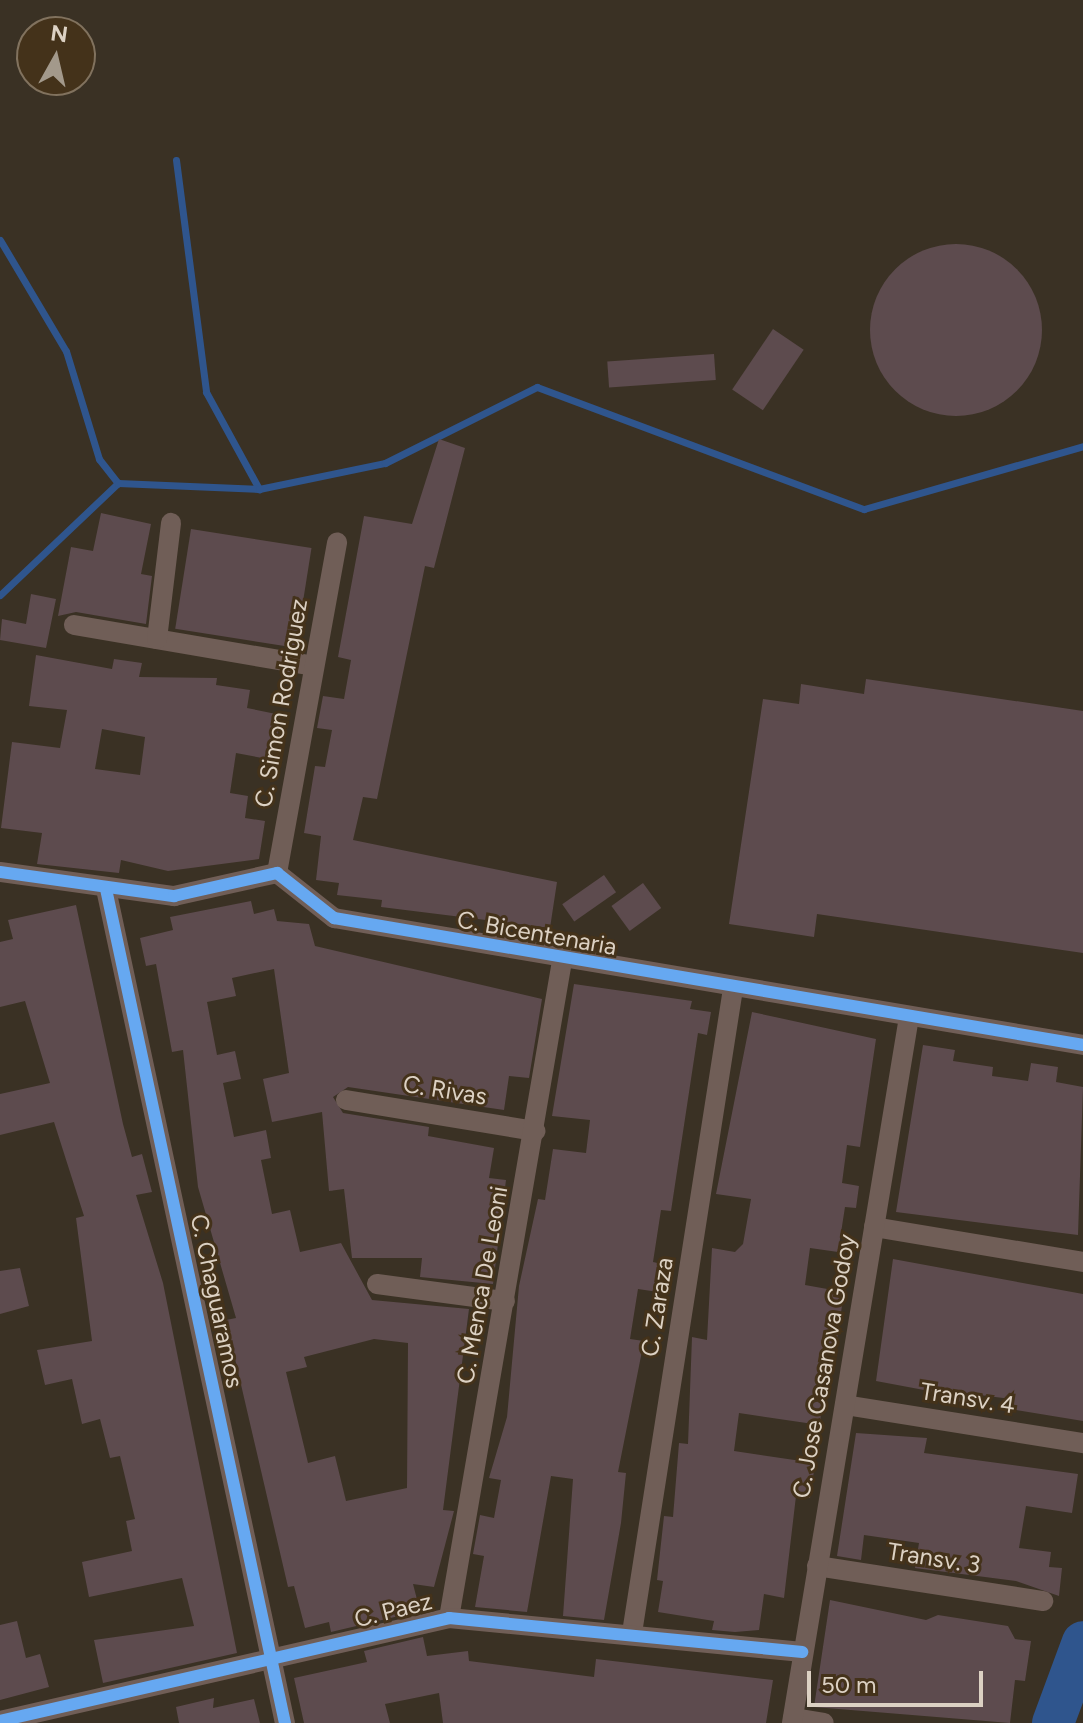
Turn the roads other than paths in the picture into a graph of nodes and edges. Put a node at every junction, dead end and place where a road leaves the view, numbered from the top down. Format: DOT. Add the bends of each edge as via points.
graph roads {
  1 [pos="171,523"];
  2 [pos="337,542"];
  3 [pos="74,625"];
  4 [pos="157,639"];
  5 [pos="314,666"];
  6 [pos="0,872"];
  7 [pos="277,873"];
  8 [pos="106,889"];
  9 [pos="562,961"];
  10 [pos="733,989"];
  11 [pos="909,1017"];
  12 [pos="1083,1045"];
  13 [pos="346,1100"];
  14 [pos="535,1131"];
  15 [pos="874,1227"];
  16 [pos="1083,1262"];
  17 [pos="377,1284"];
  18 [pos="505,1301"];
  19 [pos="845,1405"];
  20 [pos="1083,1443"];
  21 [pos="817,1566"];
  22 [pos="1043,1601"];
  23 [pos="449,1618"];
  24 [pos="632,1633"];
  25 [pos="802,1652"];
  26 [pos="271,1662"];
  27 [pos="0,1721"];
  28 [pos="793,1721"];
  29 [pos="285,1723"];
  30 [pos="824,1723"];
  1 -- 4 [label="street"];
  2 -- 5 [label="street, C. Simon Rodriguez"];
  3 -- 4 [label="street"];
  4 -- 5 [label="street"];
  5 -- 7 [label="street, C. Simon Rodriguez"];
  6 -- 8 [label="street"];
  7 -- 8 [label="street" via="174,896"];
  7 -- 9 [label="street, C. Bicentenaria" via="334,918"];
  8 -- 26 [label="street, C. Chaguaramos"];
  9 -- 10 [label="street, C. Bicentenaria"];
  9 -- 14 [label="street, C. Menca De Leoni"];
  10 -- 11 [label="street, C. Bicentenaria"];
  10 -- 24 [label="street, C. Zaraza"];
  11 -- 12 [label="street, C. Bicentenaria"];
  11 -- 15 [label="street, C. Jose Casanova Godoy"];
  13 -- 14 [label="street, C. Rivas"];
  14 -- 18 [label="street, C. Menca De Leoni"];
  15 -- 16 [label="street"];
  15 -- 19 [label="street, C. Jose Casanova Godoy"];
  17 -- 18 [label="street"];
  18 -- 23 [label="street, C. Menca De Leoni"];
  19 -- 20 [label="street, Transv. 4"];
  19 -- 21 [label="street, C. Jose Casanova Godoy"];
  21 -- 22 [label="street, Transv. 3"];
  21 -- 25 [label="street, C. Jose Casanova Godoy"];
  23 -- 24 [label="street, C. Paez"];
  23 -- 26 [label="street, C. Paez"];
  24 -- 25 [label="street, C. Paez"];
  25 -- 28 [label="street, C. Jose Casanova Godoy"];
  26 -- 27 [label="street, C. Paez"];
  26 -- 29 [label="street, C. Chaguaramos"];
  28 -- 30 [label="street"];
}
